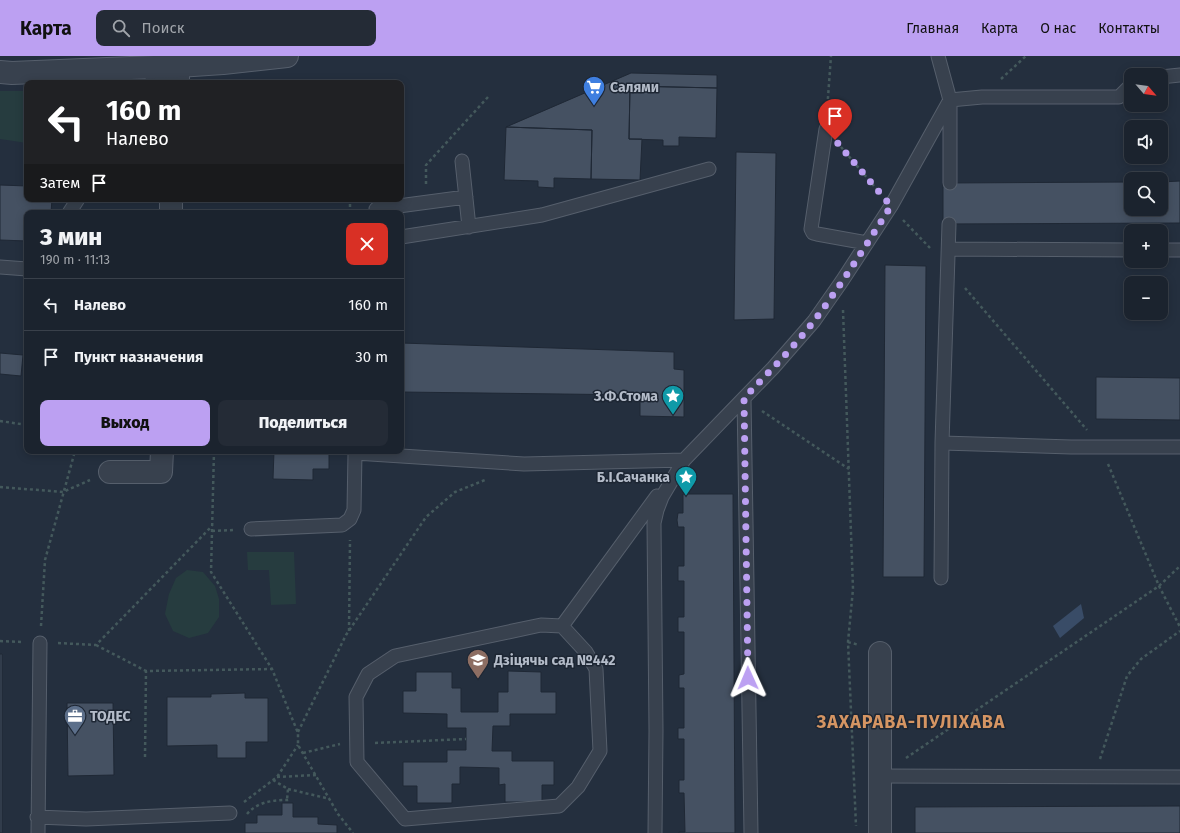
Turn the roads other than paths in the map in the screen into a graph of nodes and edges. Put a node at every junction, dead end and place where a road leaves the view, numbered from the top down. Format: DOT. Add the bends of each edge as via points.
graph roads {
  1 [pos="287,56"];
  2 [pos="938,56"];
  3 [pos="0,72"];
  4 [pos="157,75"];
  5 [pos="178,75"];
  6 [pos="1180,75"];
  7 [pos="1168,76"];
  8 [pos="1124,93"];
  9 [pos="950,100"];
  10 [pos="826,129"];
  11 [pos="462,161"];
  12 [pos="709,169"];
  13 [pos="950,182"];
  14 [pos="466,197"];
  15 [pos="376,209"];
  16 [pos="949,224"];
  17 [pos="469,227"];
  18 [pos="404,237"];
  19 [pos="867,243"];
  20 [pos="949,249"];
  21 [pos="1124,250"];
  22 [pos="1168,250"];
  23 [pos="1180,250"];
  24 [pos="0,267"];
  25 [pos="24,269"];
  26 [pos="744,398"];
  27 [pos="942,444"];
  28 [pos="1180,447"];
  29 [pos="162,454"];
  30 [pos="355,454"];
  31 [pos="383,454"];
  32 [pos="684,460"];
  33 [pos="110,472"];
  34 [pos="251,529"];
  35 [pos="941,578"];
  36 [pos="562,626"];
  37 [pos="40,642"];
  38 [pos="880,653"];
  39 [pos="880,776"];
  40 [pos="1180,777"];
  41 [pos="230,813"];
  42 [pos="37,817"];
  43 [pos="38,833"];
  44 [pos="655,833"];
  45 [pos="751,833"];
  46 [pos="880,833"];
  1 -- 5 [label="street" via="223,63"];
  2 -- 9 [label="lane"];
  3 -- 4 [label="street"];
  4 -- 5 [label="street"];
  6 -- 7 [label="lane"];
  8 -- 9 [label="lane" via="1120,97 982,97"];
  9 -- 13 [label="lane"];
  9 -- 19 [label="lane" via="891,206"];
  10 -- 19 [label="lane" via="811,229 817,234"];
  11 -- 14 [label="lane"];
  12 -- 17 [label="lane" via="542,215"];
  14 -- 15 [label="lane"];
  14 -- 17 [label="lane"];
  16 -- 20 [label="lane"];
  17 -- 18 [label="lane"];
  19 -- 26 [label="lane" via="814,321"];
  20 -- 21 [label="lane"];
  20 -- 27 [label="lane"];
  22 -- 23 [label="lane"];
  24 -- 25 [label="lane"];
  26 -- 32 [label="lane"];
  26 -- 45 [label="lane"];
  27 -- 28 [label="lane"];
  27 -- 35 [label="lane"];
  29 -- 33 [label="street" via="161,472"];
  30 -- 34 [label="lane" via="354,510 350,519 342,525"];
  31 -- 32 [label="lane" via="524,464"];
  32 -- 36 [label="lane"];
  32 -- 44 [label="lane" via="662,497 654,523"];
  36 -- 36 [label="lane" via="586,652 596,668 600,751 578,787 559,806 405,819 357,762 356,697 368,674 395,656 541,625"];
  37 -- 42 [label="lane"];
  38 -- 39 [label="street"];
  39 -- 40 [label="lane"];
  39 -- 46 [label="street"];
  41 -- 42 [label="lane" via="86,819"];
  42 -- 43 [label="lane"];
}
